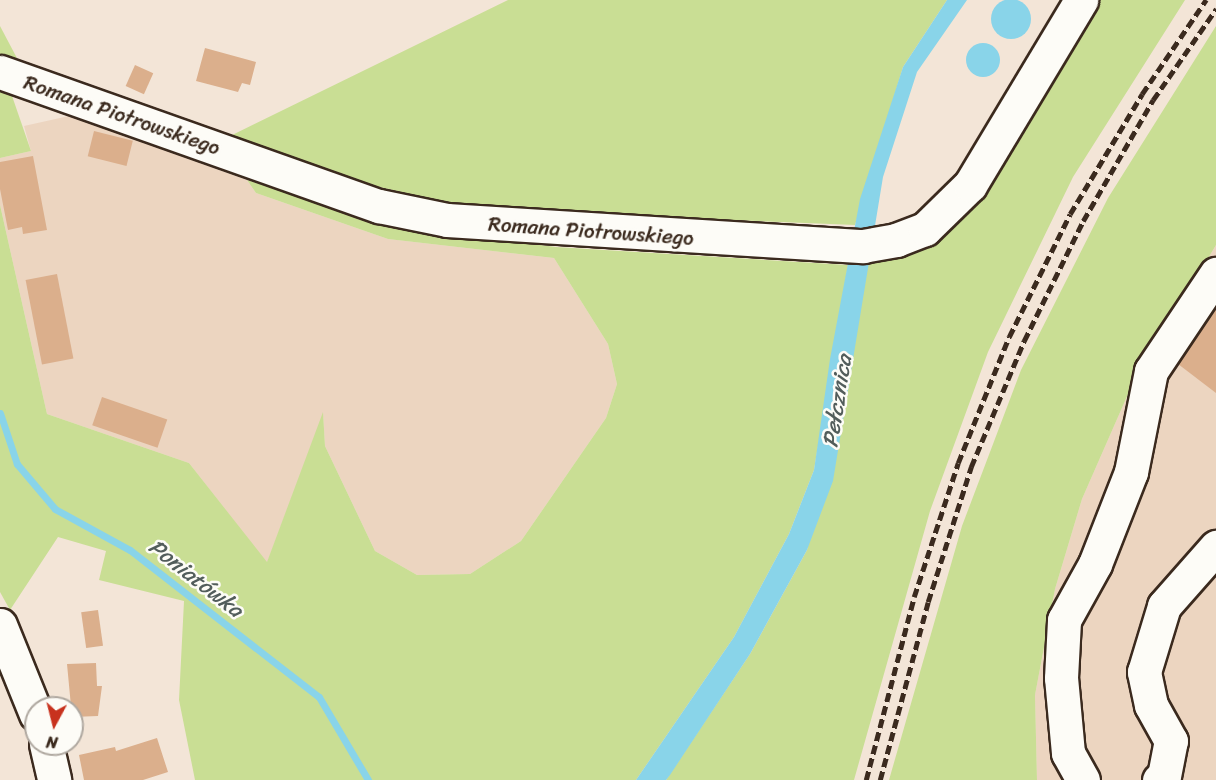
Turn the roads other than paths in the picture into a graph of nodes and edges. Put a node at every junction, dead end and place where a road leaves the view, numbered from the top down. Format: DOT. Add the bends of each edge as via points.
graph roads {
  1 [pos="1081,0"];
  2 [pos="0,72"];
  3 [pos="1216,274"];
  4 [pos="1216,547"];
  5 [pos="0,625"];
  6 [pos="29,696"];
  7 [pos="49,756"];
  8 [pos="54,780"];
  9 [pos="1083,780"];
  10 [pos="1159,780"];
  1 -- 2 [label="street, Romana Piotrowskiego" via="970,185 925,229 896,240 828,246 447,220 390,208"];
  3 -- 9 [label="street" via="1151,370 1131,472 1095,564 1064,620 1061,678 1068,753"];
  4 -- 10 [label="street" via="1164,606 1144,672 1151,705 1171,741 1164,776"];
  5 -- 6 [label="street"];
  7 -- 8 [label="street"];
}
